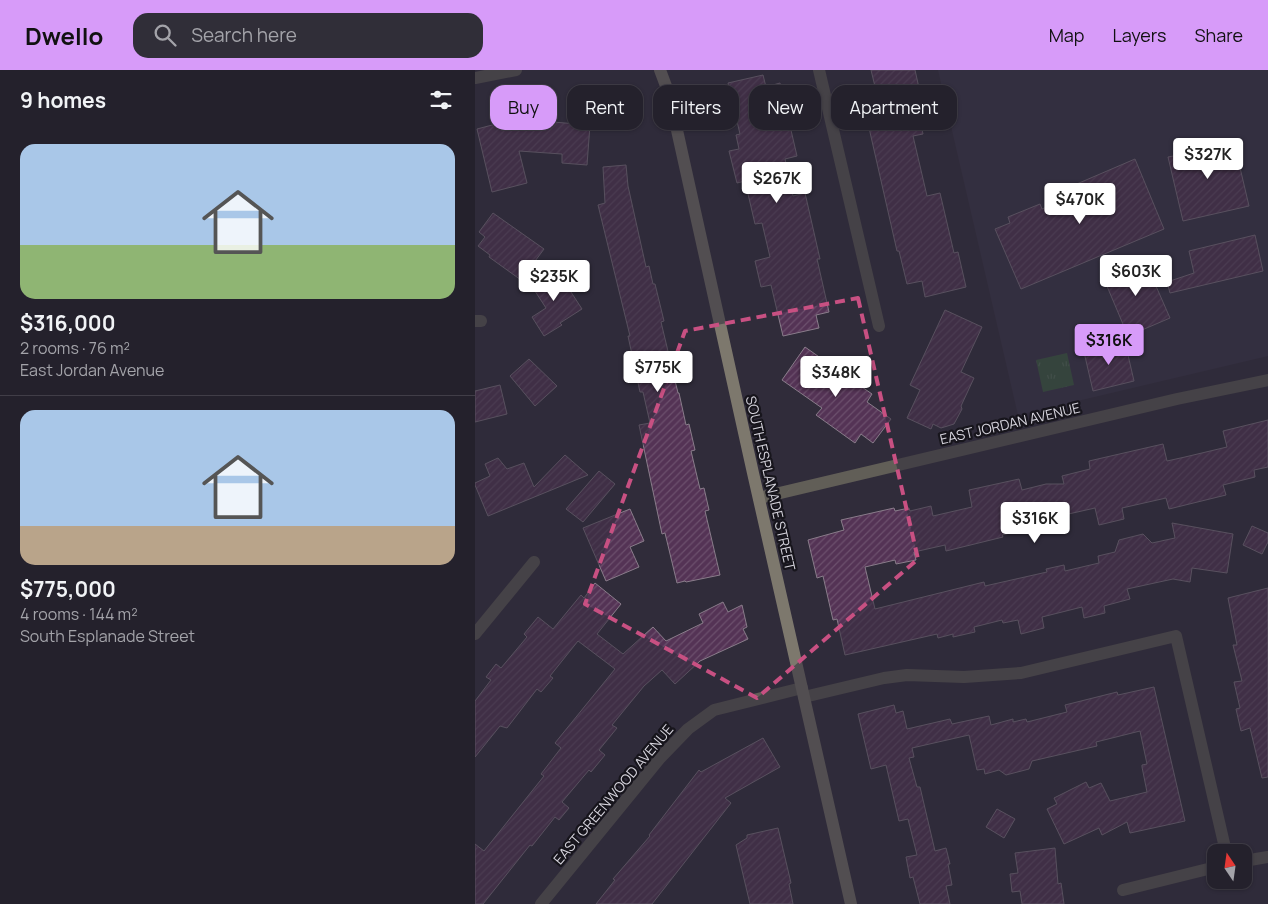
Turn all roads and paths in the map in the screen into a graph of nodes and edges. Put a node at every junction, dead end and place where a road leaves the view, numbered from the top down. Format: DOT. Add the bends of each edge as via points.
graph roads {
  1 [pos="516,70"];
  2 [pos="660,70"];
  3 [pos="819,70"];
  4 [pos="475,78"];
  5 [pos="879,326"];
  6 [pos="1268,380"];
  7 [pos="759,498"];
  8 [pos="534,562"];
  9 [pos="475,634"];
  10 [pos="803,692"];
  11 [pos="1224,844"];
  12 [pos="1268,857"];
  13 [pos="1253,860"];
  14 [pos="1207,869"];
  15 [pos="1123,890"];
  16 [pos="541,904"];
  17 [pos="851,904"];
  1 -- 4 [label="street"];
  2 -- 7 [label="main road, SOUTH ESPLANADE STREET" via="669,94"];
  3 -- 5 [label="street"];
  6 -- 7 [label="street, EAST JORDAN AVENUE"];
  7 -- 10 [label="main road, SOUTH ESPLANADE STREET"];
  8 -- 9 [label="street"];
  10 -- 11 [label="street, EAST GREENWOOD AVENUE" via="907,675 964,677 1021,673 1176,636"];
  10 -- 16 [label="street, EAST GREENWOOD AVENUE" via="714,710 688,729 660,758"];
  10 -- 17 [label="main road, SOUTH ESPLANADE STREET"];
  12 -- 13 [label="street"];
  14 -- 15 [label="street"];
}
